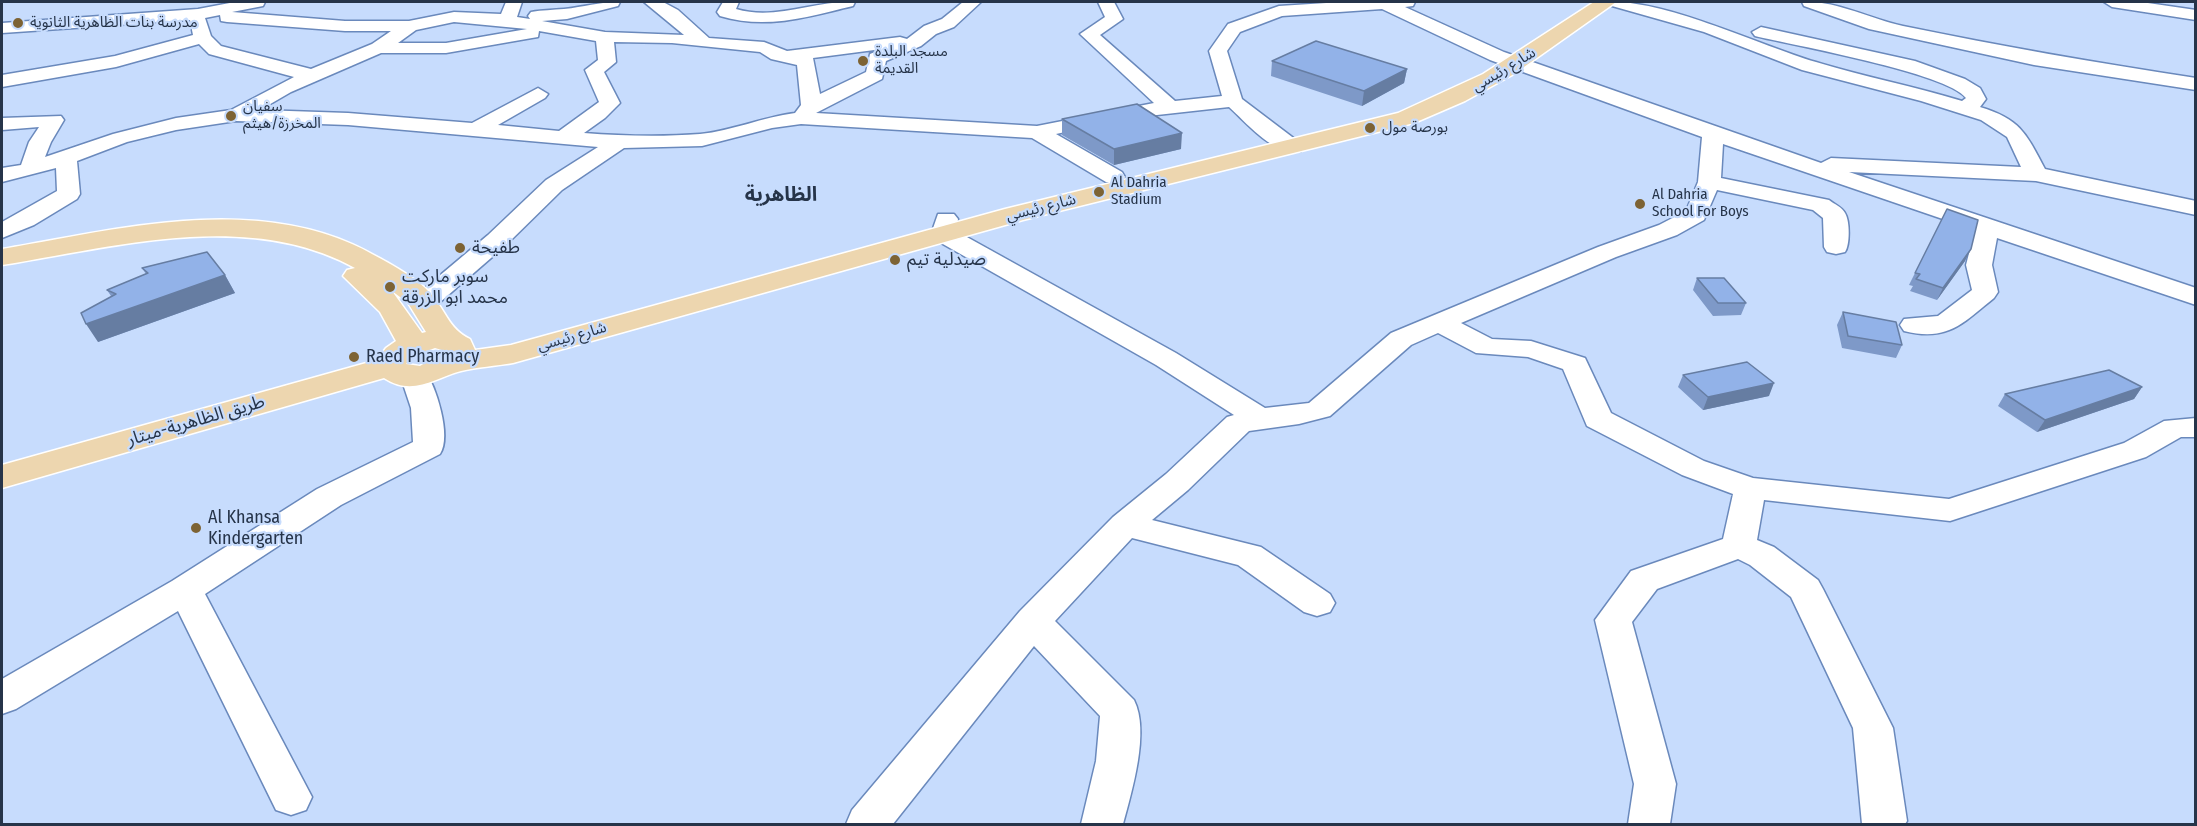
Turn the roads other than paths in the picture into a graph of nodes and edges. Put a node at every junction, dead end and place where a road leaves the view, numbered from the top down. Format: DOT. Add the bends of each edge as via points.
graph roads {
  1 [pos="127,2"];
  2 [pos="257,2"];
  3 [pos="514,2"];
  4 [pos="612,2"];
  5 [pos="652,2"];
  6 [pos="847,2"];
  7 [pos="973,2"];
  8 [pos="1106,2"];
  9 [pos="1407,2"];
  10 [pos="1585,2"];
  11 [pos="1607,2"];
  12 [pos="1618,2"];
  13 [pos="1810,2"];
  14 [pos="2112,2"];
  15 [pos="1324,4"];
  16 [pos="1387,5"];
  17 [pos="729,7"];
  18 [pos="672,14"];
  19 [pos="198,15"];
  20 [pos="2196,15"];
  21 [pos="118,20"];
  22 [pos="507,20"];
  23 [pos="410,26"];
  24 [pos="2,28"];
  25 [pos="1710,28"];
  26 [pos="552,29"];
  27 [pos="605,37"];
  28 [pos="921,37"];
  29 [pos="203,38"];
  30 [pos="704,43"];
  31 [pos="378,48"];
  32 [pos="790,56"];
  33 [pos="1506,59"];
  34 [pos="116,61"];
  35 [pos="314,76"];
  36 [pos="29,77"];
  37 [pos="2,81"];
  38 [pos="2196,84"];
  39 [pos="538,94"];
  40 [pos="2,98"];
  41 [pos="1233,100"];
  42 [pos="1168,106"];
  43 [pos="1966,109"];
  44 [pos="806,112"];
  45 [pos="236,115"];
  46 [pos="2,124"];
  47 [pos="474,131"];
  48 [pos="1037,132"];
  49 [pos="1713,134"];
  50 [pos="561,139"];
  51 [pos="619,142"];
  52 [pos="1286,143"];
  53 [pos="66,157"];
  54 [pos="1801,164"];
  55 [pos="30,170"];
  56 [pos="2036,174"];
  57 [pos="2,175"];
  58 [pos="1114,177"];
  59 [pos="1709,182"];
  60 [pos="2196,208"];
  61 [pos="945,226"];
  62 [pos="1987,229"];
  63 [pos="2,231"];
  64 [pos="1836,247"];
  65 [pos="2,257"];
  66 [pos="2,265"];
  67 [pos="2196,297"];
  68 [pos="422,304"];
  69 [pos="1437,322"];
  70 [pos="1914,325"];
  71 [pos="452,349"];
  72 [pos="406,362"];
  73 [pos="1259,418"];
  74 [pos="2196,427"];
  75 [pos="2,477"];
  76 [pos="1750,488"];
  77 [pos="1125,525"];
  78 [pos="1739,546"];
  79 [pos="185,590"];
  80 [pos="1317,603"];
  81 [pos="1033,621"];
  82 [pos="2,698"];
  83 [pos="291,797"];
  84 [pos="867,825"];
  85 [pos="1102,825"];
  86 [pos="1649,825"];
  87 [pos="1883,825"];
  1 -- 21 [label="street"];
  2 -- 19 [label="street"];
  3 -- 22 [label="street"];
  4 -- 22 [label="street" via="567,14"];
  5 -- 18 [label="street"];
  6 -- 17 [label="street" via="762,19 743,18"];
  7 -- 28 [label="street" via="948,23"];
  8 -- 42 [label="street" via="1114,19 1089,34"];
  9 -- 16 [label="street"];
  10 -- 33 [label="main road, شارع رئيسي" via="1561,14"];
  11 -- 33 [label="main road, شارع رئيسي"];
  12 -- 25 [label="street"];
  13 -- 38 [label="street" via="1875,25"];
  14 -- 20 [label="street"];
  15 -- 16 [label="street"];
  15 -- 41 [label="street" via="1279,11 1234,28 1218,51"];
  16 -- 33 [label="street"];
  17 -- 18 [label="street"];
  18 -- 30 [label="street"];
  19 -- 21 [label="street"];
  19 -- 23 [label="street" via="345,26"];
  19 -- 29 [label="street"];
  21 -- 24 [label="street"];
  21 -- 34 [label="street"];
  22 -- 23 [label="street" via="454,17"];
  22 -- 26 [label="street"];
  23 -- 31 [label="street"];
  25 -- 43 [label="street" via="1809,66"];
  25 -- 43 [label="street" via="1765,32 1916,68 1974,92 1976,99"];
  26 -- 27 [label="street"];
  26 -- 31 [label="street" via="457,47"];
  27 -- 30 [label="street"];
  27 -- 50 [label="street" via="607,62 594,70 610,103"];
  28 -- 32 [label="street"];
  28 -- 44 [label="street" via="877,58 875,75"];
  29 -- 34 [label="street"];
  29 -- 35 [label="street" via="215,50"];
  30 -- 32 [label="street" via="764,47"];
  31 -- 35 [label="street"];
  32 -- 44 [label="street" via="806,61"];
  33 -- 49 [label="street"];
  33 -- 52 [label="main road, شارع رئيسي" via="1440,106 1377,127"];
  34 -- 36 [label="street"];
  35 -- 45 [label="street"];
  36 -- 37 [label="street"];
  36 -- 40 [label="street"];
  39 -- 47 [label="street"];
  41 -- 42 [label="street"];
  41 -- 52 [label="street"];
  42 -- 48 [label="street"];
  43 -- 56 [label="street" via="2013,130"];
  44 -- 48 [label="street"];
  44 -- 51 [label="street" via="702,140"];
  45 -- 47 [label="street" via="348,119"];
  45 -- 53 [label="street" via="176,124"];
  46 -- 55 [label="street" via="54,120 39,142"];
  47 -- 50 [label="street"];
  48 -- 58 [label="street"];
  49 -- 54 [label="street"];
  49 -- 59 [label="street"];
  50 -- 51 [label="street"];
  51 -- 68 [label="street" via="554,185"];
  52 -- 58 [label="main road, شارع رئيسي"];
  52 -- 61 [label="main road, شارع رئيسي"];
  53 -- 55 [label="street"];
  53 -- 63 [label="street" via="69,194"];
  54 -- 56 [label="street"];
  54 -- 62 [label="street"];
  55 -- 57 [label="street"];
  56 -- 60 [label="street"];
  58 -- 61 [label="main road, شارع رئيسي"];
  59 -- 64 [label="street" via="1821,206 1835,215"];
  59 -- 69 [label="street" via="1696,215 1668,230"];
  61 -- 71 [label="main road, شارع رئيسي" via="513,354"];
  61 -- 73 [label="street"];
  62 -- 67 [label="street"];
  62 -- 70 [label="street" via="1979,265 1985,292 1945,324"];
  65 -- 68 [label="main road" via="173,231 262,230 326,242 357,255 397,281"];
  66 -- 72 [label="main road" via="156,241 262,241 323,259 377,289 392,307"];
  68 -- 71 [label="main road"];
  69 -- 73 [label="street" via="1401,339 1319,410 1299,416"];
  69 -- 76 [label="street" via="1486,347 1532,349 1575,364 1598,419 1693,468"];
  71 -- 72 [label="main road, شارع رئيسي"];
  72 -- 75 [label="main road, طريق الظاهرية-ميتار"];
  72 -- 79 [label="street" via="426,408 429,447 329,496"];
  73 -- 77 [label="street" via="1238,424"];
  74 -- 76 [label="street" via="2175,428 2135,450 1950,510"];
  76 -- 78 [label="street"];
  77 -- 80 [label="street" via="1249,556"];
  77 -- 81 [label="street"];
  78 -- 86 [label="street" via="1644,580 1613,620 1655,784"];
  78 -- 87 [label="street" via="1762,556 1805,589 1873,728"];
  79 -- 82 [label="street"];
  79 -- 83 [label="street"];
  81 -- 84 [label="street"];
  81 -- 85 [label="street" via="1120,711 1117,761"];
}
